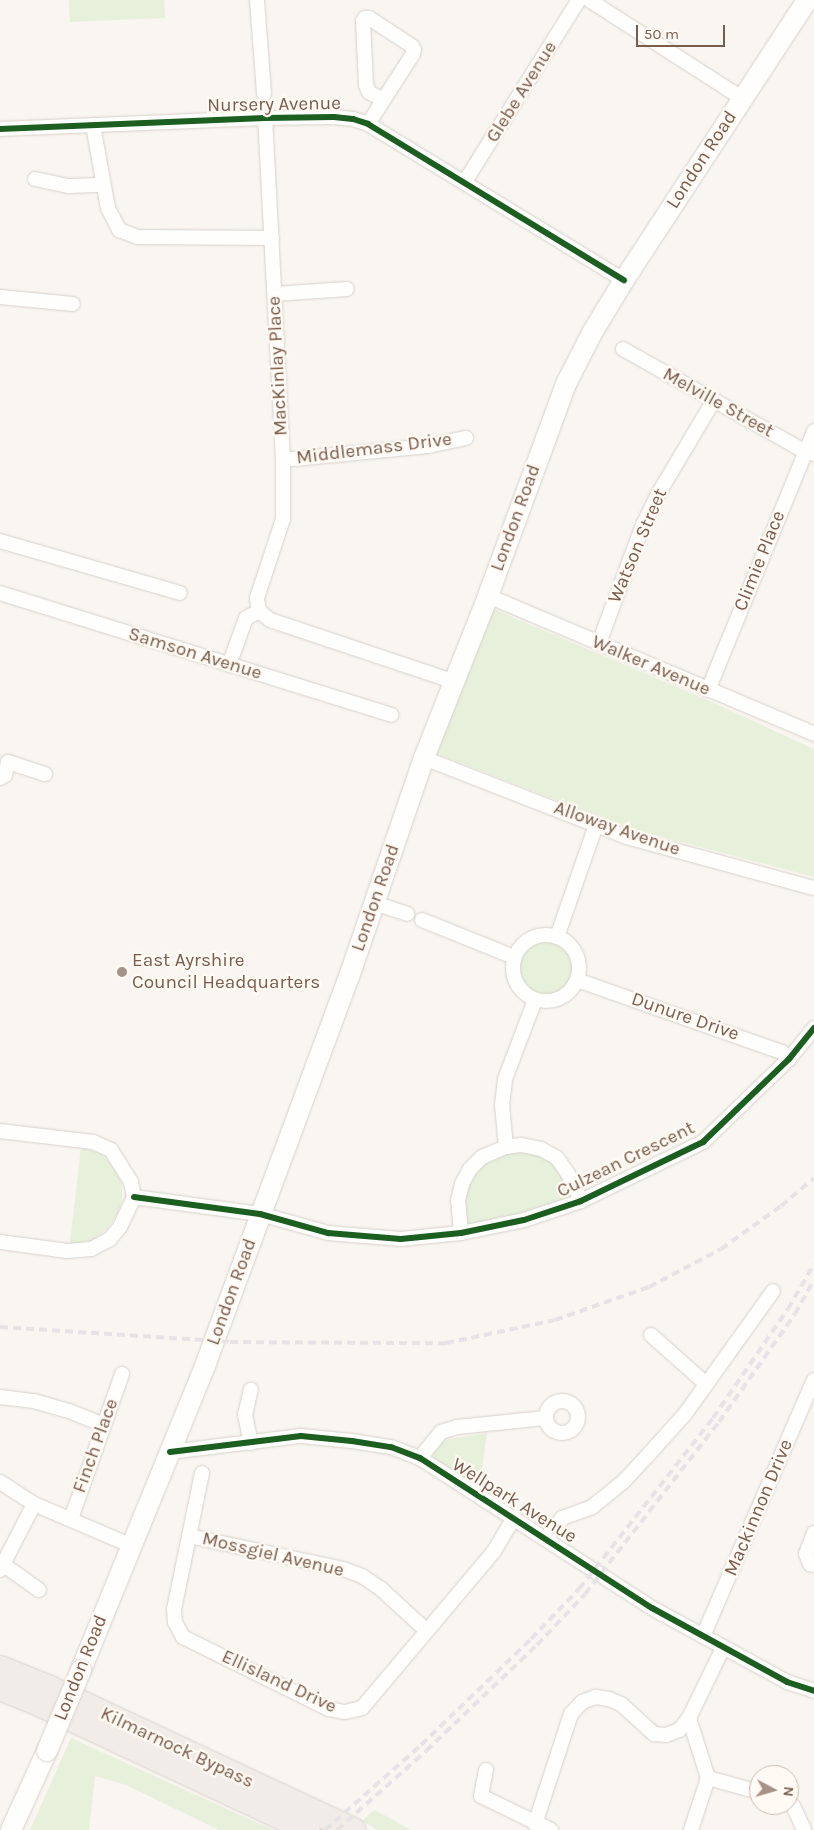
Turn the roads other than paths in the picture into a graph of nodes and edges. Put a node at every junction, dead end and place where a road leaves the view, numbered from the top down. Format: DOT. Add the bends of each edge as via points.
graph roads {
  1 [pos="257,0"];
  2 [pos="579,0"];
  3 [pos="589,0"];
  4 [pos="807,0"];
  5 [pos="264,94"];
  6 [pos="743,98"];
  7 [pos="383,100"];
  8 [pos="265,118"];
  9 [pos="368,124"];
  10 [pos="93,126"];
  11 [pos="0,129"];
  12 [pos="35,179"];
  13 [pos="464,183"];
  14 [pos="104,185"];
  15 [pos="272,238"];
  16 [pos="624,280"];
  17 [pos="346,289"];
  18 [pos="275,294"];
  19 [pos="0,298"];
  20 [pos="72,304"];
  21 [pos="623,349"];
  22 [pos="714,400"];
  23 [pos="814,431"];
  24 [pos="466,438"];
  25 [pos="809,453"];
  26 [pos="282,460"];
  27 [pos="0,541"];
  28 [pos="0,593"];
  29 [pos="180,593"];
  30 [pos="488,596"];
  31 [pos="259,611"];
  32 [pos="599,643"];
  33 [pos="229,665"];
  34 [pos="455,682"];
  35 [pos="708,690"];
  36 [pos="391,715"];
  37 [pos="814,734"];
  38 [pos="424,758"];
  39 [pos="45,774"];
  40 [pos="0,778"];
  41 [pos="596,825"];
  42 [pos="814,888"];
  43 [pos="374,902"];
  44 [pos="407,914"];
  45 [pos="422,920"];
  46 [pos="557,937"];
  47 [pos="514,957"];
  48 [pos="577,980"];
  49 [pos="535,1000"];
  50 [pos="814,1028"];
  51 [pos="789,1059"];
  52 [pos="0,1131"];
  53 [pos="506,1147"];
  54 [pos="134,1197"];
  55 [pos="582,1202"];
  56 [pos="260,1214"];
  57 [pos="461,1233"];
  58 [pos="0,1242"];
  59 [pos="773,1291"];
  60 [pos="651,1334"];
  61 [pos="122,1374"];
  62 [pos="814,1380"];
  63 [pos="706,1384"];
  64 [pos="251,1390"];
  65 [pos="0,1397"];
  66 [pos="546,1418"];
  67 [pos="103,1425"];
  68 [pos="251,1443"];
  69 [pos="170,1452"];
  70 [pos="420,1458"];
  71 [pos="202,1473"];
  72 [pos="0,1482"];
  73 [pos="34,1504"];
  74 [pos="514,1518"];
  75 [pos="71,1519"];
  76 [pos="814,1533"];
  77 [pos="189,1536"];
  78 [pos="546,1538"];
  79 [pos="132,1546"];
  80 [pos="814,1565"];
  81 [pos="2,1567"];
  82 [pos="39,1590"];
  83 [pos="426,1631"];
  84 [pos="704,1636"];
  85 [pos="723,1648"];
  86 [pos="0,1668"];
  87 [pos="0,1688"];
  88 [pos="814,1690"];
  89 [pos="689,1718"];
  90 [pos="486,1770"];
  91 [pos="708,1778"];
  92 [pos="749,1789"];
  93 [pos="797,1815"];
  94 [pos="535,1824"];
  95 [pos="11,1830"];
  96 [pos="308,1830"];
  97 [pos="353,1830"];
  98 [pos="551,1830"];
  99 [pos="691,1830"];
  100 [pos="804,1830"];
  1 -- 5 [label="street"];
  2 -- 13 [label="street, Glebe Avenue"];
  3 -- 6 [label="street"];
  4 -- 6 [label="main road, London Road"];
  6 -- 16 [label="main road, London Road"];
  7 -- 7 [label="street" via="414,50 365,18 366,85 370,92"];
  7 -- 9 [label="street"];
  8 -- 9 [label="street, Nursery Avenue" via="334,117"];
  8 -- 10 [label="street, Nursery Avenue"];
  8 -- 15 [label="street, MacKinlay Place"];
  9 -- 13 [label="street, Nursery Avenue"];
  10 -- 11 [label="street, Nursery Avenue"];
  10 -- 14 [label="street"];
  12 -- 14 [label="street" via="69,186"];
  13 -- 16 [label="street, Nursery Avenue"];
  14 -- 15 [label="street" via="108,208 118,230 137,237"];
  15 -- 18 [label="street, MacKinlay Place"];
  16 -- 30 [label="main road, London Road" via="566,384"];
  17 -- 18 [label="street"];
  18 -- 26 [label="street, MacKinlay Place"];
  19 -- 20 [label="street"];
  21 -- 22 [label="street, Melville Street"];
  22 -- 25 [label="street, Melville Street"];
  22 -- 32 [label="street, Watson Street" via="647,518"];
  23 -- 25 [label="street, Climie Place"];
  24 -- 26 [label="street, Middlemass Drive" via="428,446"];
  25 -- 35 [label="street, Climie Place"];
  26 -- 31 [label="street, MacKinlay Place" via="283,519 257,598"];
  27 -- 29 [label="street"];
  28 -- 33 [label="street, Samson Avenue"];
  30 -- 32 [label="street, Walker Avenue"];
  30 -- 34 [label="main road, London Road"];
  31 -- 33 [label="street" via="246,618"];
  31 -- 34 [label="street" via="270,620"];
  32 -- 35 [label="street, Walker Avenue"];
  33 -- 36 [label="street, Samson Avenue"];
  34 -- 38 [label="main road, London Road"];
  35 -- 37 [label="street, Walker Avenue"];
  38 -- 41 [label="street, Alloway Avenue"];
  38 -- 43 [label="main road, London Road"];
  39 -- 40 [label="street" via="8,762"];
  41 -- 42 [label="street, Alloway Avenue" via="627,837"];
  41 -- 46 [label="street"];
  43 -- 44 [label="street"];
  43 -- 56 [label="main road, London Road"];
  45 -- 47 [label="street"];
  46 -- 47 [label="street" via="532,938 519,948"];
  46 -- 48 [label="street" via="574,950 580,969"];
  47 -- 49 [label="street" via="514,978 518,988"];
  48 -- 49 [label="street" via="565,996 545,1002"];
  48 -- 51 [label="street, Dunure Drive" via="782,1052"];
  49 -- 53 [label="street" via="506,1079 502,1105"];
  50 -- 51 [label="street, Culzean Crescent"];
  51 -- 55 [label="street, Culzean Crescent" via="703,1142"];
  52 -- 54 [label="street" via="93,1142 111,1150 131,1182"];
  53 -- 55 [label="street" via="521,1145 541,1149 557,1158"];
  53 -- 57 [label="street" via="482,1157 462,1184 458,1200"];
  54 -- 56 [label="street, Culzean Crescent"];
  54 -- 58 [label="street" via="120,1227 110,1239 91,1250 67,1251"];
  55 -- 57 [label="street, Culzean Crescent" via="524,1220"];
  56 -- 57 [label="street, Culzean Crescent" via="328,1233 401,1239"];
  56 -- 69 [label="main road, London Road"];
  59 -- 63 [label="street"];
  60 -- 63 [label="street"];
  61 -- 67 [label="street, Finch Place"];
  62 -- 84 [label="street, Mackinnon Drive"];
  63 -- 78 [label="street" via="685,1414 623,1482 592,1507 562,1518"];
  64 -- 68 [label="street" via="245,1415"];
  65 -- 67 [label="street" via="34,1401"];
  66 -- 70 [label="street" via="457,1427 441,1432"];
  67 -- 75 [label="street, Finch Place"];
  68 -- 69 [label="street, Wellpark Avenue"];
  68 -- 70 [label="street, Wellpark Avenue" via="301,1436 391,1447"];
  69 -- 79 [label="main road, London Road"];
  70 -- 74 [label="street, Wellpark Avenue"];
  71 -- 77 [label="street, Ellisland Drive"];
  72 -- 73 [label="street"];
  73 -- 75 [label="street"];
  73 -- 81 [label="street"];
  74 -- 78 [label="street, Wellpark Avenue"];
  74 -- 83 [label="street, Ellisland Drive" via="494,1551"];
  75 -- 79 [label="street"];
  76 -- 80 [label="street" via="806,1554 810,1564"];
  77 -- 83 [label="street, Mossgiel Avenue" via="356,1574 381,1589"];
  77 -- 83 [label="street, Ellisland Drive" via="174,1609 175,1622 183,1637 329,1709 345,1712 362,1708"];
  78 -- 84 [label="street, Wellpark Avenue" via="652,1608"];
  79 -- 95 [label="main road, London Road, bridge"];
  81 -- 82 [label="street"];
  84 -- 85 [label="street, Wellpark Avenue"];
  85 -- 88 [label="street, Wellpark Avenue" via="787,1682"];
  85 -- 89 [label="street"];
  86 -- 97 [label="highway, Kilmarnock Bypass" via="50,1688"];
  87 -- 96 [label="highway, Kilmarnock Bypass"];
  89 -- 91 [label="street"];
  89 -- 94 [label="street" via="679,1730 666,1735 654,1734 621,1704 596,1697 582,1702 571,1714"];
  90 -- 94 [label="street" via="481,1796"];
  91 -- 92 [label="street"];
  91 -- 99 [label="street"];
  93 -- 100 [label="street"];
  94 -- 98 [label="street"];
}
